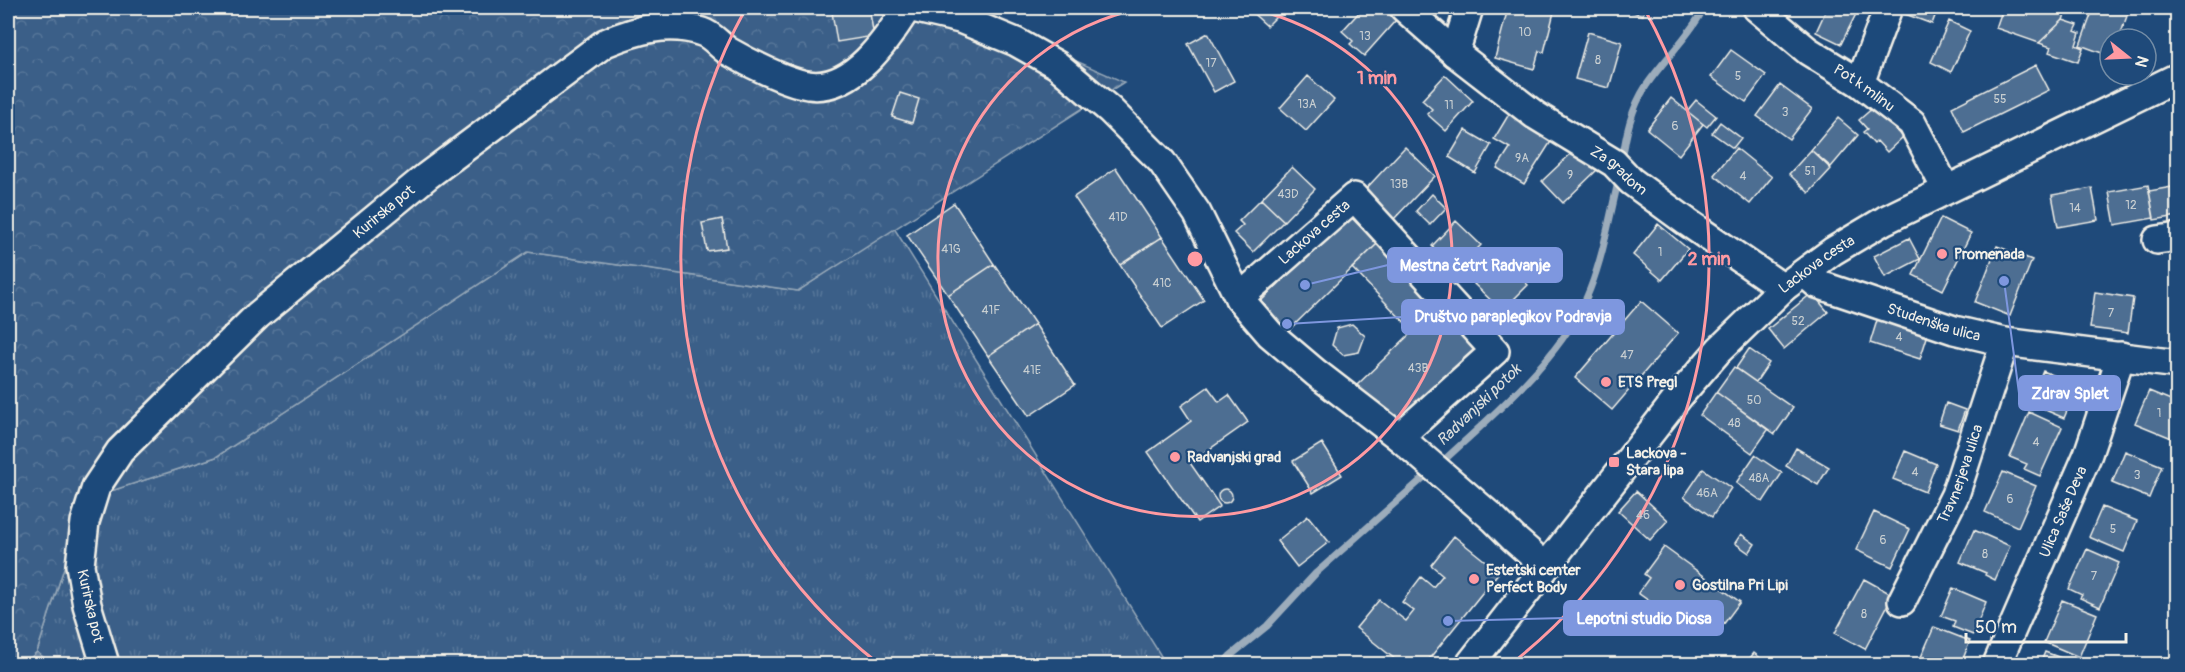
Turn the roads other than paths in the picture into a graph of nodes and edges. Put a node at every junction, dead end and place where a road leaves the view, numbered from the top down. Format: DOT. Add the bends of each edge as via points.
graph roads {
  1 [pos="907,8"];
  2 [pos="913,8"];
  3 [pos="1404,8"];
  4 [pos="1469,8"];
  5 [pos="1757,8"];
  6 [pos="1888,8"];
  7 [pos="1455,53"];
  8 [pos="2178,77"];
  9 [pos="1860,83"];
  10 [pos="1946,189"];
  11 [pos="1793,280"];
  12 [pos="1239,298"];
  13 [pos="2005,342"];
  14 [pos="2121,356"];
  15 [pos="2178,364"];
  16 [pos="1399,438"];
  17 [pos="1545,567"];
  18 [pos="1902,601"];
  19 [pos="105,664"];
  20 [pos="1470,664"];
  21 [pos="1997,664"];
  1 -- 19 [label="street, Kurirska pot" via="865,63 848,76 810,86 793,82 727,50 704,32 672,26 637,30 604,43 427,176 257,316 120,451 96,487 85,522 80,565 87,605"];
  2 -- 12 [label="street" via="960,19 1016,42 1058,65 1110,110 1162,162 1197,213"];
  3 -- 7 [label="street, Za gradom"];
  4 -- 7 [label="street"];
  5 -- 9 [label="street, Pot k mlinu" via="1808,51"];
  6 -- 9 [label="street"];
  7 -- 11 [label="street, Za gradom" via="1535,115 1623,172 1687,222"];
  8 -- 10 [label="street, Lackova cesta"];
  9 -- 10 [label="street, Pot k mlinu" via="1912,123"];
  10 -- 11 [label="street, Lackova cesta" via="1885,220"];
  11 -- 13 [label="street, Studenška ulica"];
  11 -- 17 [label="street, Lackova cesta" via="1719,350 1680,394"];
  12 -- 16 [label="street" via="1270,334"];
  12 -- 16 [label="street, Lackova cesta" via="1354,197 1495,351"];
  13 -- 14 [label="street, Studenška ulica"];
  13 -- 18 [label="street, Travnerjeva ulica" via="1955,495"];
  14 -- 15 [label="street, Studenška ulica"];
  14 -- 21 [label="street, Ulica Saše Deva" via="2088,454"];
  16 -- 17 [label="street"];
  17 -- 20 [label="street, Lackova cesta"];
}
